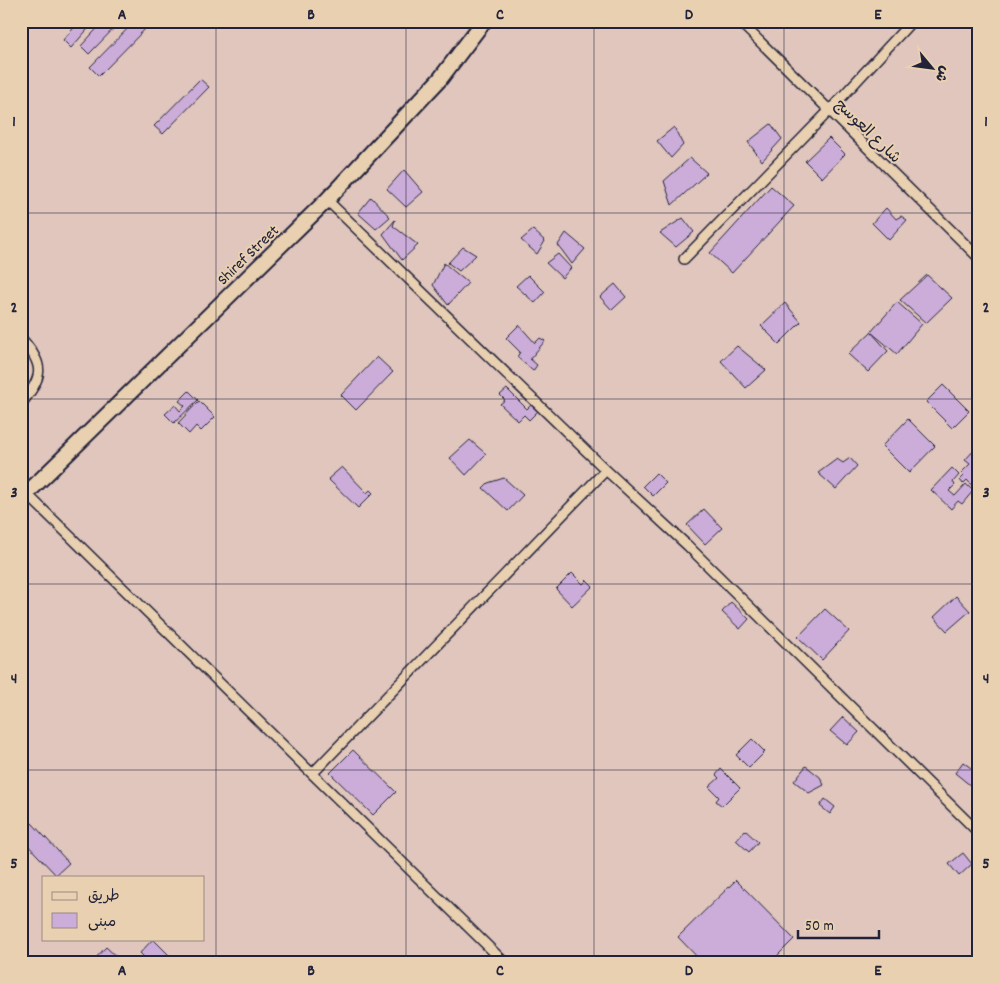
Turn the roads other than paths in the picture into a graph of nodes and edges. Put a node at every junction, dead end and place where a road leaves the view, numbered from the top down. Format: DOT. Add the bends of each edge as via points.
graph roads {
  1 [pos="484,21"];
  2 [pos="740,21"];
  3 [pos="912,21"];
  4 [pos="829,111"];
  5 [pos="327,200"];
  6 [pos="979,258"];
  7 [pos="684,259"];
  8 [pos="21,338"];
  9 [pos="21,404"];
  10 [pos="606,470"];
  11 [pos="24,496"];
  12 [pos="313,773"];
  13 [pos="979,834"];
  14 [pos="504,962"];
  1 -- 5 [label="main road, Shiref Street" via="440,79"];
  2 -- 4 [label="street, شارع العوسج"];
  3 -- 4 [label="street"];
  4 -- 6 [label="street, شارع العوسج"];
  4 -- 7 [label="street"];
  5 -- 10 [label="street"];
  5 -- 11 [label="main road, Shiref Street"];
  8 -- 9 [label="street" via="34,352 39,375"];
  10 -- 12 [label="street"];
  10 -- 13 [label="street" via="688,546"];
  11 -- 12 [label="street"];
  12 -- 14 [label="street"];
}
